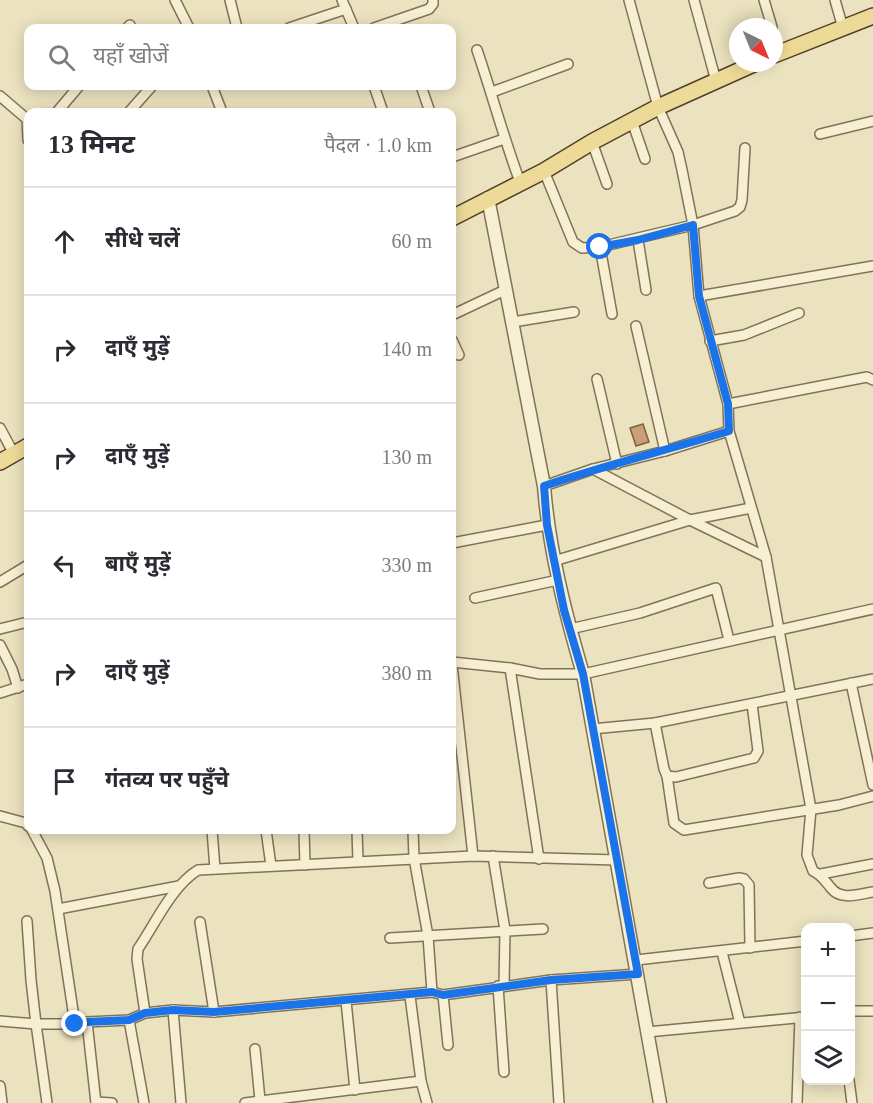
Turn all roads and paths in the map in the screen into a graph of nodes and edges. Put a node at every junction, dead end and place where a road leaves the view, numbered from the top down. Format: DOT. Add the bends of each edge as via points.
graph roads {
  1 [pos="175,0"];
  2 [pos="230,0"];
  3 [pos="433,0"];
  4 [pos="629,0"];
  5 [pos="694,0"];
  6 [pos="764,0"];
  7 [pos="835,0"];
  8 [pos="344,5"];
  9 [pos="873,16"];
  10 [pos="769,18"];
  11 [pos="187,24"];
  12 [pos="236,24"];
  13 [pos="299,24"];
  14 [pos="352,24"];
  15 [pos="401,24"];
  16 [pos="843,28"];
  17 [pos="477,50"];
  18 [pos="783,52"];
  19 [pos="568,63"];
  20 [pos="736,72"];
  21 [pos="716,81"];
  22 [pos="76,90"];
  23 [pos="148,90"];
  24 [pos="214,90"];
  25 [pos="375,90"];
  26 [pos="422,90"];
  27 [pos="492,92"];
  28 [pos="0,96"];
  29 [pos="658,107"];
  30 [pos="61,108"];
  31 [pos="133,108"];
  32 [pos="220,108"];
  33 [pos="382,108"];
  34 [pos="429,108"];
  35 [pos="24,116"];
  36 [pos="632,121"];
  37 [pos="873,121"];
  38 [pos="820,134"];
  39 [pos="504,139"];
  40 [pos="592,142"];
  41 [pos="745,148"];
  42 [pos="456,156"];
  43 [pos="645,159"];
  44 [pos="544,171"];
  45 [pos="520,182"];
  46 [pos="607,184"];
  47 [pos="488,198"];
  48 [pos="456,216"];
  49 [pos="693,225"];
  50 [pos="638,240"];
  51 [pos="600,247"];
  52 [pos="873,266"];
  53 [pos="646,290"];
  54 [pos="505,291"];
  55 [pos="699,296"];
  56 [pos="574,312"];
  57 [pos="456,313"];
  58 [pos="799,313"];
  59 [pos="612,314"];
  60 [pos="513,322"];
  61 [pos="636,326"];
  62 [pos="710,341"];
  63 [pos="456,349"];
  64 [pos="459,355"];
  65 [pos="597,379"];
  66 [pos="873,380"];
  67 [pos="728,404"];
  68 [pos="0,428"];
  69 [pos="729,431"];
  70 [pos="24,448"];
  71 [pos="665,451"];
  72 [pos="7,458"];
  73 [pos="617,464"];
  74 [pos="593,469"];
  75 [pos="544,486"];
  76 [pos="751,508"];
  77 [pos="690,520"];
  78 [pos="547,525"];
  79 [pos="456,542"];
  80 [pos="766,557"];
  81 [pos="554,561"];
  82 [pos="24,567"];
  83 [pos="558,580"];
  84 [pos="0,582"];
  85 [pos="475,598"];
  86 [pos="873,609"];
  87 [pos="24,623"];
  88 [pos="0,629"];
  89 [pos="570,629"];
  90 [pos="778,629"];
  91 [pos="729,640"];
  92 [pos="0,645"];
  93 [pos="456,664"];
  94 [pos="510,668"];
  95 [pos="583,674"];
  96 [pos="873,679"];
  97 [pos="851,683"];
  98 [pos="24,686"];
  99 [pos="18,688"];
  100 [pos="0,693"];
  101 [pos="790,697"];
  102 [pos="456,701"];
  103 [pos="752,704"];
  104 [pos="655,723"];
  105 [pos="592,729"];
  106 [pos="667,776"];
  107 [pos="873,785"];
  108 [pos="873,796"];
  109 [pos="811,809"];
  110 [pos="0,816"];
  111 [pos="24,822"];
  112 [pos="34,834"];
  113 [pos="212,834"];
  114 [pos="267,834"];
  115 [pos="304,834"];
  116 [pos="357,834"];
  117 [pos="413,834"];
  118 [pos="473,856"];
  119 [pos="493,856"];
  120 [pos="414,858"];
  121 [pos="539,859"];
  122 [pos="617,860"];
  123 [pos="358,861"];
  124 [pos="305,864"];
  125 [pos="873,864"];
  126 [pos="271,866"];
  127 [pos="215,869"];
  128 [pos="821,874"];
  129 [pos="709,883"];
  130 [pos="179,886"];
  131 [pos="873,892"];
  132 [pos="58,909"];
  133 [pos="27,921"];
  134 [pos="200,922"];
  135 [pos="543,929"];
  136 [pos="505,930"];
  137 [pos="873,933"];
  138 [pos="855,935"];
  139 [pos="428,936"];
  140 [pos="390,938"];
  141 [pos="801,942"];
  142 [pos="750,948"];
  143 [pos="722,952"];
  144 [pos="636,960"];
  145 [pos="638,974"];
  146 [pos="551,980"];
  147 [pos="501,986"];
  148 [pos="432,992"];
  149 [pos="443,995"];
  150 [pos="410,996"];
  151 [pos="346,1001"];
  152 [pos="173,1010"];
  153 [pos="855,1011"];
  154 [pos="873,1011"];
  155 [pos="214,1012"];
  156 [pos="145,1013"];
  157 [pos="801,1017"];
  158 [pos="129,1020"];
  159 [pos="0,1021"];
  160 [pos="87,1022"];
  161 [pos="740,1023"];
  162 [pos="36,1024"];
  163 [pos="75,1024"];
  164 [pos="802,1031"];
  165 [pos="647,1032"];
  166 [pos="448,1045"];
  167 [pos="255,1049"];
  168 [pos="504,1072"];
  169 [pos="421,1081"];
  170 [pos="850,1085"];
  171 [pos="0,1086"];
  172 [pos="352,1091"];
  173 [pos="260,1100"];
  174 [pos="96,1102"];
  175 [pos="2,1103"];
  176 [pos="47,1103"];
  177 [pos="112,1103"];
  178 [pos="144,1103"];
  179 [pos="181,1103"];
  180 [pos="245,1103"];
  181 [pos="351,1103"];
  182 [pos="428,1103"];
  183 [pos="559,1103"];
  184 [pos="660,1103"];
  185 [pos="797,1103"];
  186 [pos="852,1103"];
  1 -- 11 [label="street"];
  2 -- 12 [label="street"];
  3 -- 15 [label="street" via="429,9"];
  4 -- 29 [label="street"];
  5 -- 21 [label="street"];
  6 -- 10 [label="street"];
  7 -- 16 [label="street"];
  8 -- 13 [label="street"];
  8 -- 14 [label="street"];
  9 -- 16 [label="main road"];
  16 -- 18 [label="main road"];
  17 -- 27 [label="street"];
  19 -- 27 [label="street"];
  20 -- 21 [label="main road"];
  21 -- 29 [label="main road"];
  22 -- 30 [label="street"];
  23 -- 31 [label="street"];
  24 -- 32 [label="street"];
  25 -- 33 [label="street"];
  26 -- 34 [label="street"];
  27 -- 39 [label="street"];
  28 -- 35 [label="street"];
  29 -- 36 [label="main road"];
  29 -- 49 [label="street" via="678,152"];
  36 -- 40 [label="main road"];
  36 -- 43 [label="street"];
  37 -- 38 [label="street"];
  39 -- 42 [label="street"];
  39 -- 45 [label="street"];
  40 -- 44 [label="main road"];
  40 -- 46 [label="street"];
  41 -- 49 [label="street" via="740,207"];
  44 -- 45 [label="main road"];
  44 -- 51 [label="street" via="573,242 582,248"];
  45 -- 47 [label="main road"];
  47 -- 48 [label="main road"];
  47 -- 54 [label="street"];
  49 -- 50 [label="street"];
  49 -- 55 [label="street"];
  50 -- 51 [label="street"];
  50 -- 53 [label="street"];
  51 -- 59 [label="street"];
  52 -- 55 [label="street"];
  54 -- 57 [label="street"];
  54 -- 60 [label="street"];
  55 -- 62 [label="street"];
  56 -- 60 [label="street"];
  58 -- 62 [label="street" via="744,335"];
  60 -- 75 [label="street"];
  61 -- 71 [label="street"];
  62 -- 67 [label="street"];
  63 -- 64 [label="street"];
  65 -- 73 [label="street"];
  66 -- 67 [label="street" via="867,377"];
  67 -- 69 [label="street"];
  68 -- 72 [label="street"];
  69 -- 71 [label="street"];
  69 -- 76 [label="street"];
  70 -- 72 [label="main road"];
  71 -- 73 [label="street"];
  73 -- 74 [label="street"];
  74 -- 75 [label="street"];
  74 -- 77 [label="street"];
  75 -- 78 [label="street"];
  76 -- 77 [label="street"];
  76 -- 80 [label="street"];
  77 -- 80 [label="street"];
  77 -- 81 [label="street"];
  78 -- 79 [label="street"];
  78 -- 81 [label="street"];
  80 -- 90 [label="street"];
  81 -- 83 [label="street"];
  82 -- 84 [label="street"];
  83 -- 85 [label="street"];
  83 -- 89 [label="street"];
  86 -- 90 [label="street"];
  87 -- 88 [label="street"];
  89 -- 91 [label="street" via="640,613 716,588"];
  89 -- 95 [label="street"];
  90 -- 91 [label="street"];
  90 -- 101 [label="street"];
  91 -- 95 [label="street"];
  92 -- 99 [label="street"];
  93 -- 94 [label="street"];
  94 -- 95 [label="street" via="540,674"];
  94 -- 121 [label="street"];
  95 -- 105 [label="street"];
  96 -- 97 [label="street"];
  97 -- 101 [label="street"];
  97 -- 107 [label="street"];
  98 -- 99 [label="street"];
  99 -- 100 [label="street"];
  101 -- 103 [label="street"];
  101 -- 109 [label="street"];
  102 -- 118 [label="street"];
  103 -- 104 [label="street"];
  103 -- 106 [label="street" via="758,751 754,758"];
  104 -- 105 [label="street"];
  104 -- 106 [label="street"];
  105 -- 122 [label="street"];
  106 -- 109 [label="street" via="674,823 684,830"];
  108 -- 109 [label="street"];
  109 -- 128 [label="street" via="807,855 813,872"];
  110 -- 111 [label="street"];
  112 -- 132 [label="street" via="47,858"];
  113 -- 127 [label="street"];
  114 -- 126 [label="street"];
  115 -- 124 [label="street"];
  116 -- 123 [label="street"];
  117 -- 120 [label="street"];
  118 -- 119 [label="street"];
  118 -- 120 [label="street"];
  119 -- 121 [label="street"];
  119 -- 136 [label="street"];
  120 -- 123 [label="street"];
  120 -- 139 [label="street"];
  121 -- 122 [label="street"];
  122 -- 144 [label="street"];
  123 -- 124 [label="street"];
  124 -- 126 [label="street"];
  125 -- 128 [label="street"];
  126 -- 127 [label="street"];
  127 -- 130 [label="street" via="198,870"];
  128 -- 131 [label="street" via="839,895"];
  129 -- 142 [label="street" via="739,878 749,885"];
  130 -- 132 [label="street"];
  130 -- 156 [label="street" via="138,949"];
  132 -- 163 [label="street"];
  133 -- 162 [label="street"];
  134 -- 155 [label="street"];
  135 -- 136 [label="street"];
  136 -- 139 [label="street"];
  136 -- 147 [label="street"];
  137 -- 138 [label="street"];
  139 -- 140 [label="street"];
  139 -- 148 [label="street"];
  141 -- 142 [label="street"];
  142 -- 143 [label="street"];
  143 -- 144 [label="street"];
  143 -- 161 [label="street"];
  144 -- 145 [label="street"];
  145 -- 146 [label="street"];
  145 -- 165 [label="street"];
  146 -- 147 [label="street"];
  146 -- 183 [label="street"];
  147 -- 149 [label="street"];
  147 -- 168 [label="street"];
  148 -- 149 [label="street"];
  148 -- 150 [label="street"];
  149 -- 166 [label="street"];
  150 -- 151 [label="street"];
  150 -- 169 [label="street"];
  151 -- 155 [label="street"];
  151 -- 172 [label="street"];
  152 -- 155 [label="street"];
  152 -- 156 [label="street"];
  152 -- 179 [label="street"];
  153 -- 154 [label="street"];
  156 -- 158 [label="street"];
  157 -- 161 [label="street"];
  158 -- 160 [label="street"];
  158 -- 178 [label="street"];
  159 -- 162 [label="street"];
  160 -- 163 [label="street"];
  160 -- 174 [label="street"];
  161 -- 165 [label="street"];
  162 -- 163 [label="street"];
  162 -- 176 [label="street"];
  164 -- 185 [label="street"];
  165 -- 184 [label="street"];
  167 -- 173 [label="street"];
  169 -- 172 [label="street"];
  169 -- 182 [label="street"];
  170 -- 186 [label="street"];
  171 -- 175 [label="street"];
  172 -- 173 [label="street"];
  172 -- 181 [label="street"];
  173 -- 180 [label="street"];
  174 -- 177 [label="street"];
}
